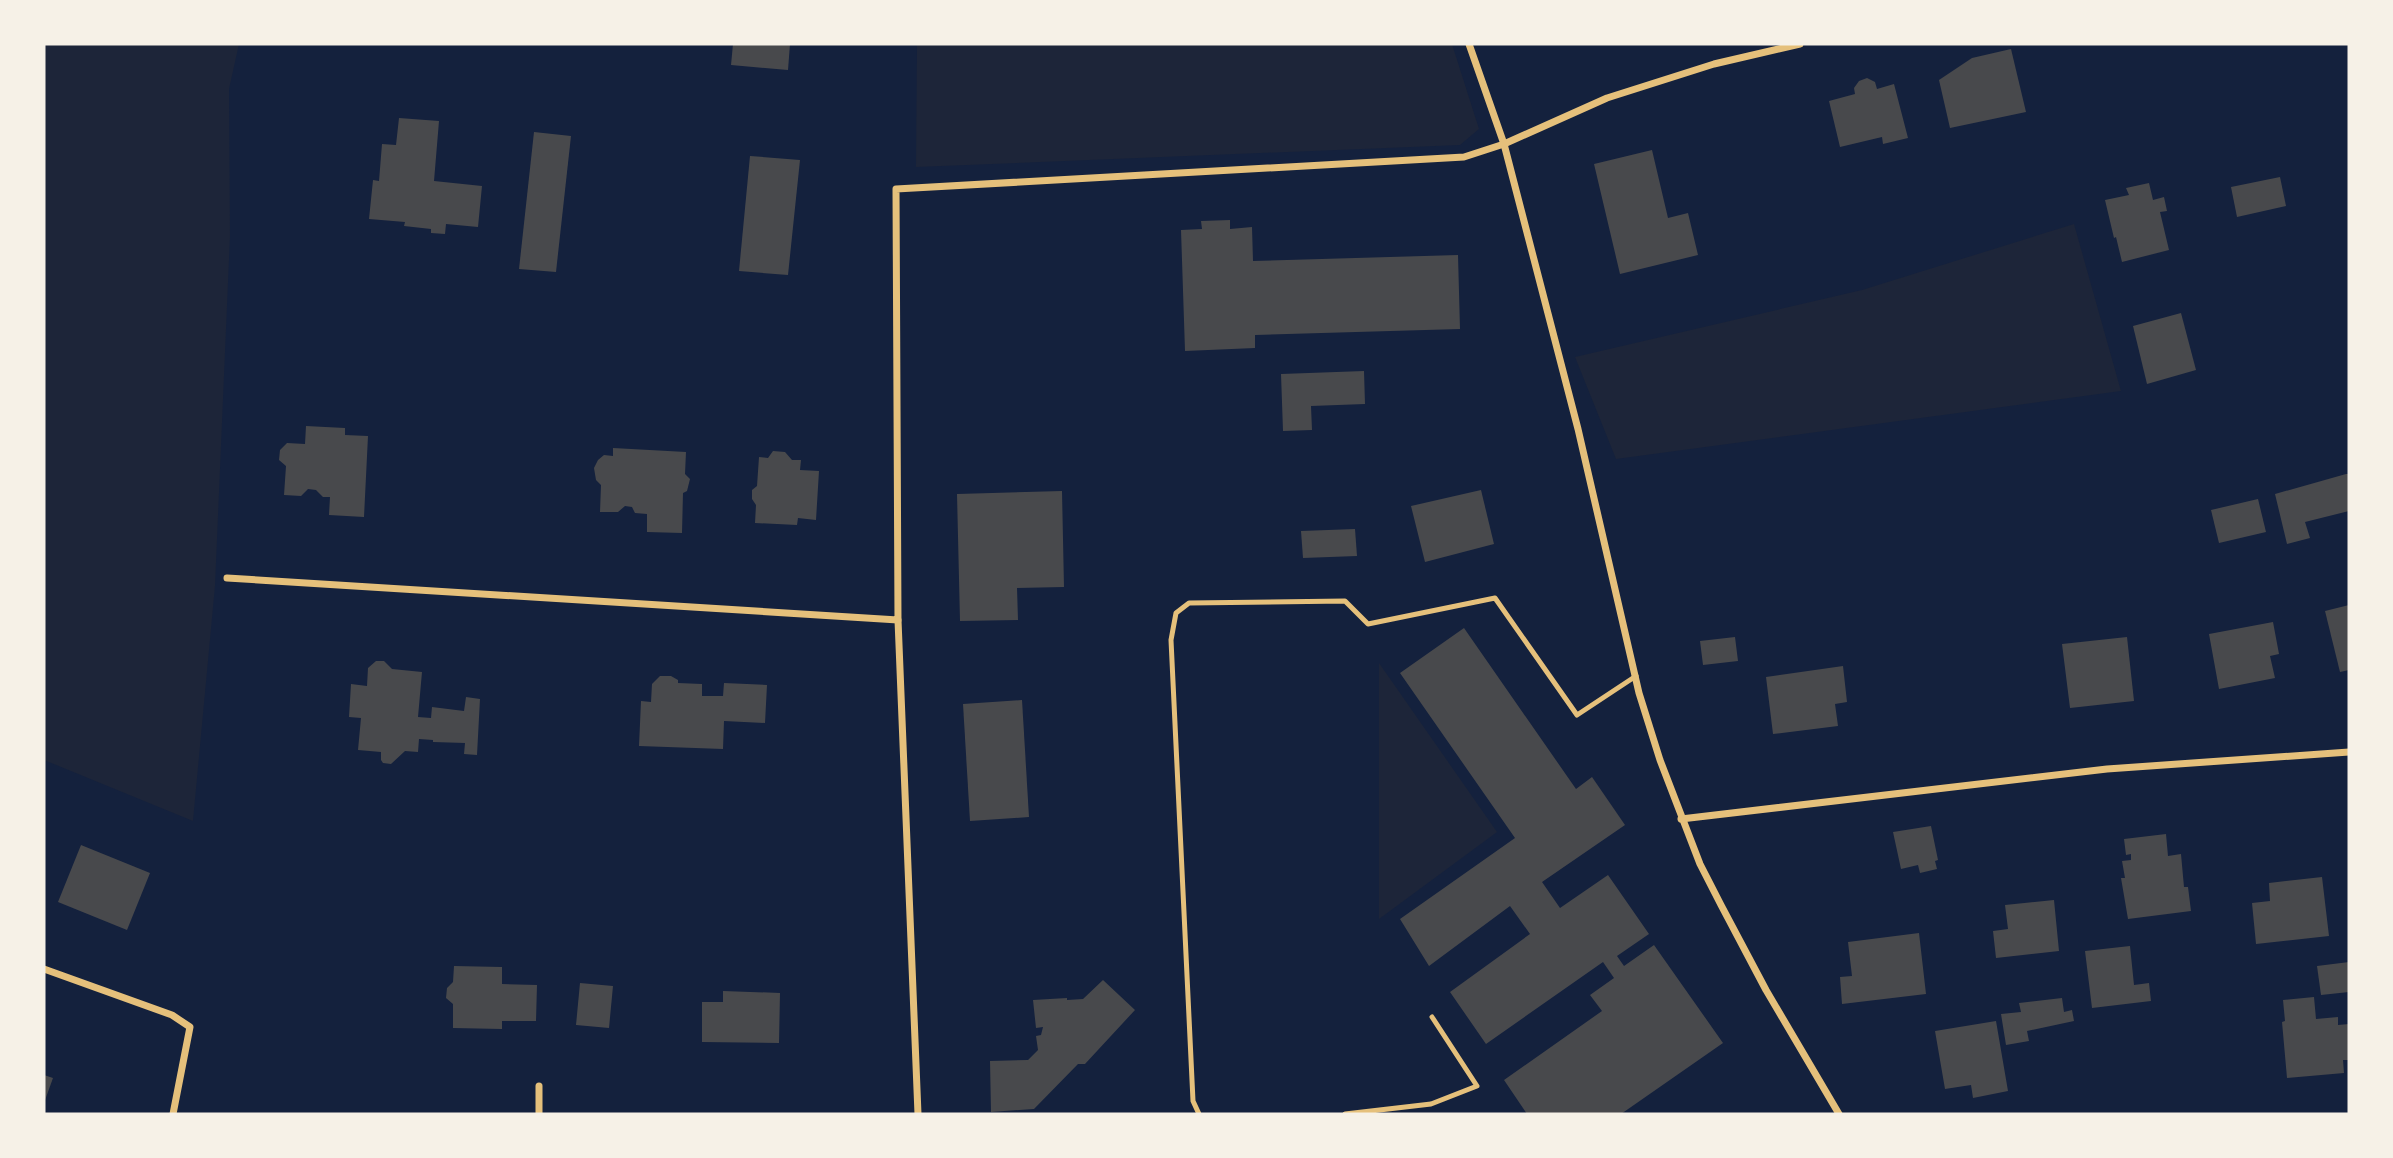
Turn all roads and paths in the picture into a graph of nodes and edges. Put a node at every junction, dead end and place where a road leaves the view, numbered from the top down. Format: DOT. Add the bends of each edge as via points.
graph roads {
  1 [pos="1469,44"];
  2 [pos="1800,44"];
  3 [pos="1504,144"];
  4 [pos="227,578"];
  5 [pos="898,620"];
  6 [pos="1636,676"];
  7 [pos="2349,752"];
  8 [pos="1681,819"];
  9 [pos="44,969"];
  10 [pos="1432,1017"];
  11 [pos="539,1086"];
  12 [pos="173,1114"];
  13 [pos="539,1114"];
  14 [pos="918,1114"];
  15 [pos="1199,1114"];
  16 [pos="1345,1114"];
  17 [pos="1839,1114"];
  1 -- 3 [label="street"];
  2 -- 3 [label="street" via="1607,97"];
  3 -- 5 [label="street" via="1464,157 896,189"];
  3 -- 6 [label="street"];
  4 -- 5 [label="street"];
  5 -- 14 [label="street"];
  6 -- 8 [label="street"];
  6 -- 15 [label="lane" via="1577,715 1495,598 1368,624 1345,601 1189,603 1176,613 1171,640 1193,1101"];
  7 -- 8 [label="street" via="2107,769"];
  8 -- 17 [label="street" via="1766,990"];
  9 -- 12 [label="street" via="172,1015 190,1027"];
  10 -- 16 [label="lane" via="1477,1086 1432,1104"];
  11 -- 13 [label="street"];
}
